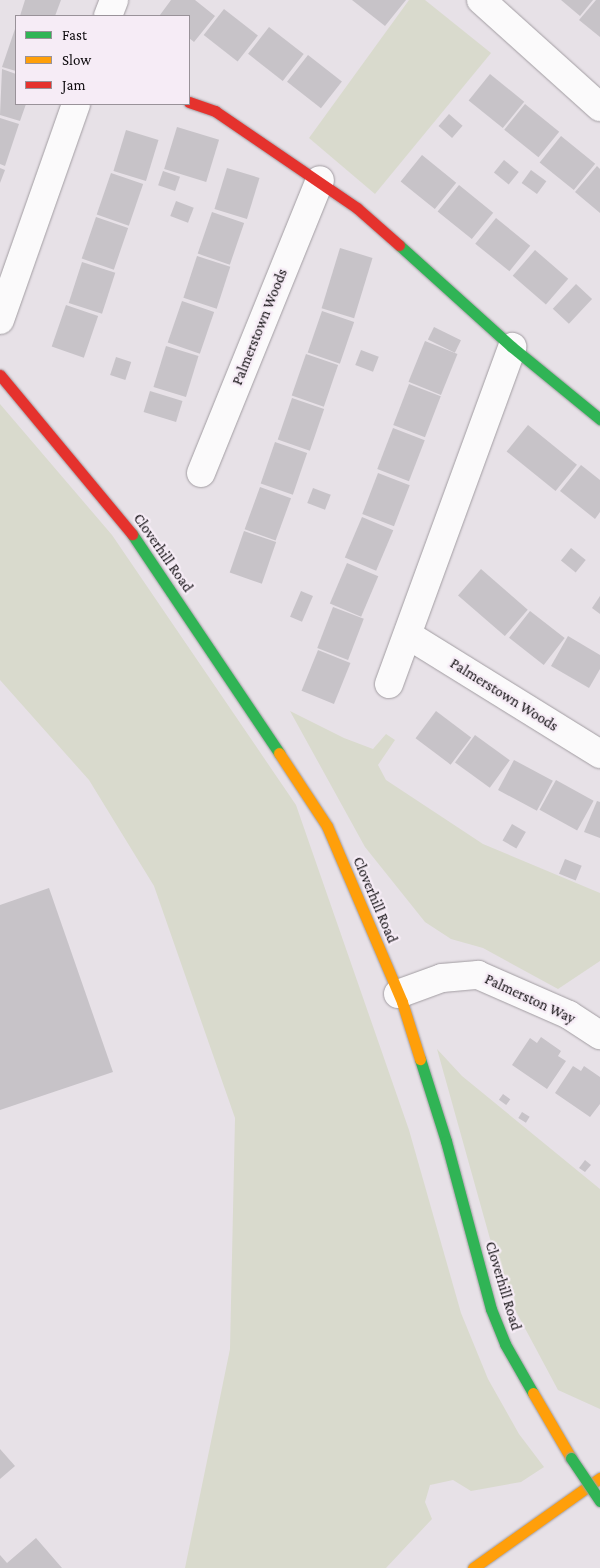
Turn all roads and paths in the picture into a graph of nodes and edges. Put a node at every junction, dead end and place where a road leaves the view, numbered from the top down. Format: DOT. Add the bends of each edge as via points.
graph roads {
  1 [pos="114,0"];
  2 [pos="481,0"];
  3 [pos="108,15"];
  4 [pos="190,102"];
  5 [pos="76,105"];
  6 [pos="600,107"];
  7 [pos="320,180"];
  8 [pos="0,320"];
  9 [pos="512,347"];
  10 [pos="0,375"];
  11 [pos="600,419"];
  12 [pos="201,473"];
  13 [pos="408,635"];
  14 [pos="389,684"];
  15 [pos="600,754"];
  16 [pos="398,994"];
  17 [pos="600,1036"];
  18 [pos="600,1478"];
  19 [pos="600,1501"];
  20 [pos="473,1568"];
  1 -- 3 [label="street"];
  2 -- 6 [label="street"];
  4 -- 7 [label="main road" via="215,111"];
  5 -- 8 [label="street"];
  7 -- 9 [label="main road" via="357,208"];
  7 -- 12 [label="street, Palmerstown Woods"];
  9 -- 11 [label="main road"];
  9 -- 13 [label="street"];
  10 -- 16 [label="main road, Cloverhill Road" via="131,532 322,818"];
  13 -- 14 [label="street"];
  13 -- 15 [label="street, Palmerstown Woods"];
  16 -- 17 [label="street, Palmerston Way" via="442,978 478,975 569,1016"];
  16 -- 19 [label="main road, Cloverhill Road, bridge" via="446,1141 491,1309 505,1344 571,1458"];
  18 -- 20 [label="main road"];
}
